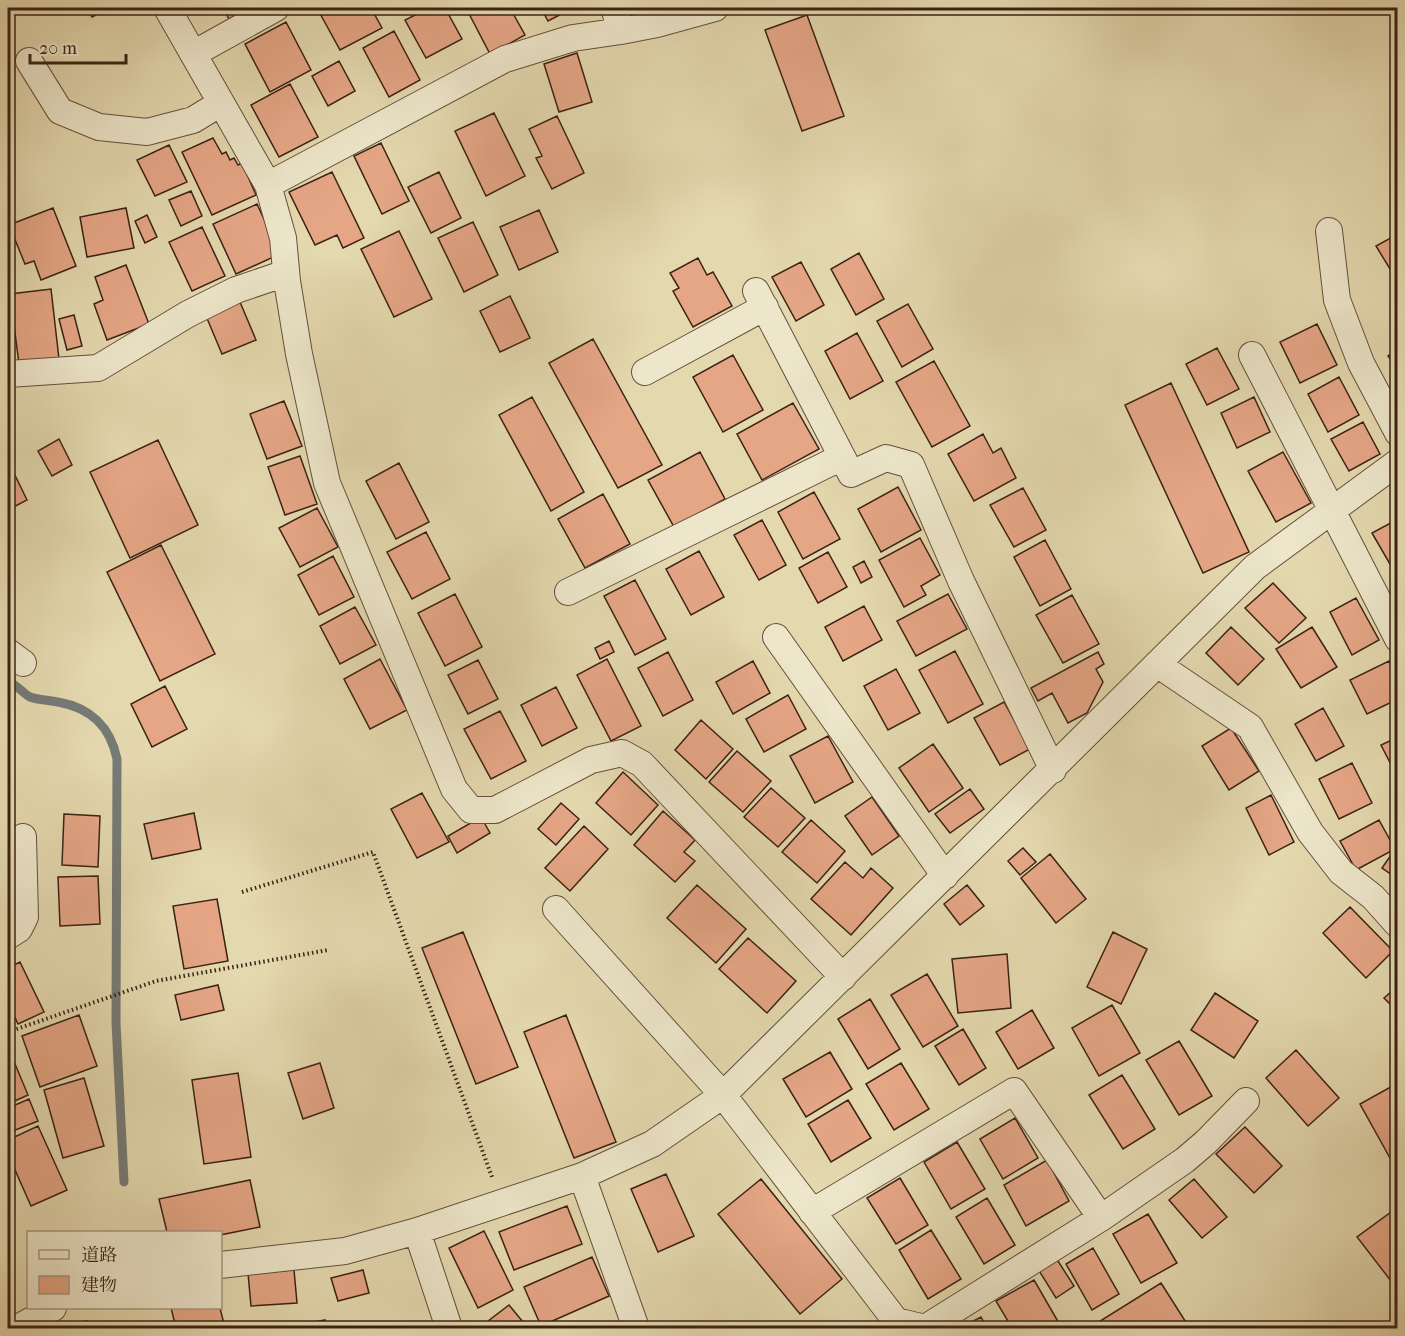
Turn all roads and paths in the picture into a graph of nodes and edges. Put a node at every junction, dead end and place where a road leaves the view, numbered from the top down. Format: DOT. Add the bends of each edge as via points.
graph roads {
  1 [pos="167,8"];
  2 [pos="276,8"];
  3 [pos="715,8"];
  4 [pos="617,19"];
  5 [pos="193,54"];
  6 [pos="29,61"];
  7 [pos="221,103"];
  8 [pos="268,185"];
  9 [pos="1329,231"];
  10 [pos="286,273"];
  11 [pos="1252,355"];
  12 [pos="645,372"];
  13 [pos="8,374"];
  14 [pos="1398,433"];
  15 [pos="842,457"];
  16 [pos="1398,462"];
  17 [pos="1331,510"];
  18 [pos="568,592"];
  19 [pos="776,637"];
  20 [pos="1398,639"];
  21 [pos="1157,664"];
  22 [pos="1053,770"];
  23 [pos="23,837"];
  24 [pos="945,876"];
  25 [pos="242,892"];
  26 [pos="556,909"];
  27 [pos="1398,925"];
  28 [pos="8,936"];
  29 [pos="328,950"];
  30 [pos="843,977"];
  31 [pos="8,1032"];
  32 [pos="723,1095"];
  33 [pos="1246,1101"];
  34 [pos="582,1176"];
  35 [pos="502,1203"];
  36 [pos="812,1212"];
  37 [pos="1101,1218"];
  38 [pos="417,1231"];
  39 [pos="222,1265"];
  40 [pos="51,1309"];
  41 [pos="18,1329"];
  42 [pos="449,1329"];
  43 [pos="636,1329"];
  1 -- 5 [label="street"];
  2 -- 5 [label="street"];
  3 -- 4 [label="street" via="657,24"];
  4 -- 8 [label="street" via="573,38 505,59"];
  5 -- 7 [label="street"];
  6 -- 7 [label="street" via="60,111 99,127 147,132 193,120"];
  7 -- 8 [label="street"];
  8 -- 10 [label="street" via="283,238"];
  9 -- 14 [label="street" via="1337,300 1361,363"];
  10 -- 13 [label="street" via="207,304 98,368"];
  10 -- 30 [label="street" via="327,483 454,789 471,810 495,810 591,760 622,753 642,764"];
  11 -- 17 [label="street"];
  12 -- 15 [label="street" via="761,299"];
  15 -- 18 [label="street"];
  15 -- 22 [label="street" via="851,474 886,458 911,465 961,581"];
  16 -- 17 [label="street"];
  17 -- 20 [label="street"];
  17 -- 21 [label="street" via="1254,567"];
  19 -- 24 [label="street"];
  21 -- 22 [label="street"];
  21 -- 27 [label="street" via="1250,727 1310,832 1341,872 1373,897"];
  22 -- 24 [label="street"];
  23 -- 28 [label="street" via="25,917 19,929"];
  24 -- 30 [label="street"];
  25 -- 35 [label="path" via="373,852"];
  26 -- 32 [label="street"];
  29 -- 31 [label="path" via="156,981"];
  30 -- 32 [label="street"];
  32 -- 34 [label="street" via="652,1144"];
  32 -- 36 [label="street"];
  33 -- 37 [label="street" via="1185,1160"];
  34 -- 35 [label="street"];
  34 -- 43 [label="street"];
  35 -- 38 [label="street"];
  36 -- 37 [label="street" via="896,1320 925,1328"];
  36 -- 37 [label="street" via="1014,1091"];
  38 -- 39 [label="street" via="345,1251"];
  38 -- 42 [label="street"];
  40 -- 41 [label="street"];
}
